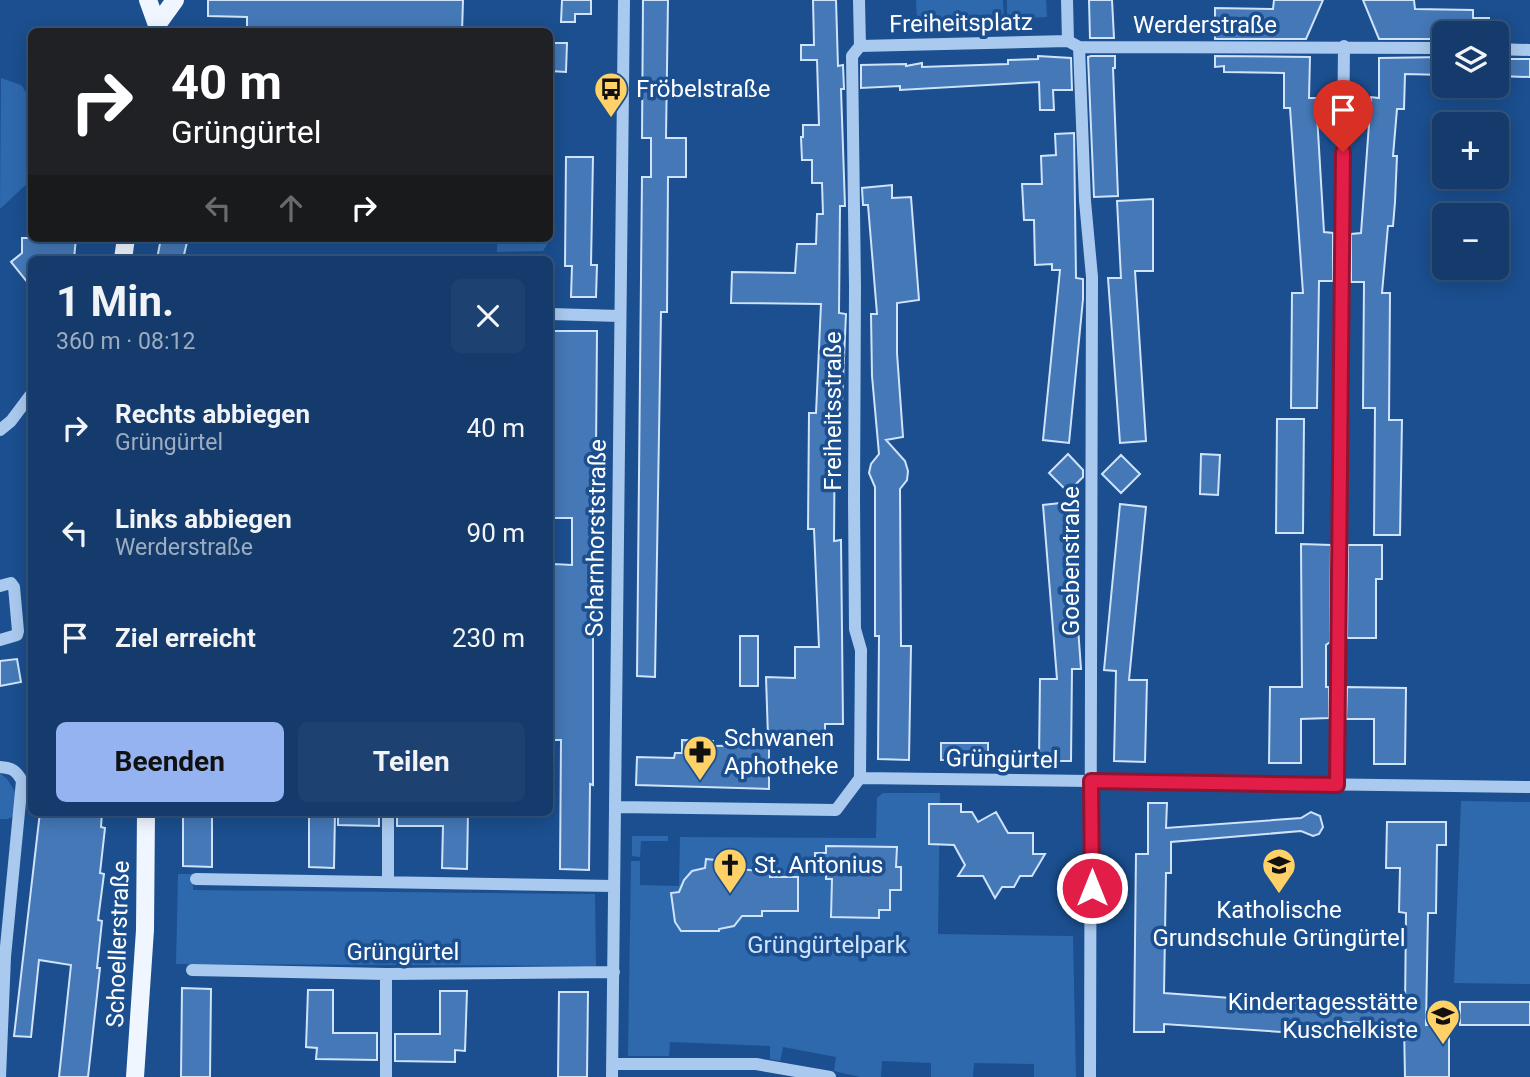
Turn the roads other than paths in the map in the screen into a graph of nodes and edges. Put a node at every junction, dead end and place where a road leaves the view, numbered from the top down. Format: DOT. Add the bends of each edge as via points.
graph roads {
  1 [pos="148,0"];
  2 [pos="175,0"];
  3 [pos="624,0"];
  4 [pos="859,0"];
  5 [pos="1067,0"];
  6 [pos="156,28"];
  7 [pos="1073,44"];
  8 [pos="860,46"];
  9 [pos="1344,46"];
  10 [pos="1432,48"];
  11 [pos="1509,49"];
  12 [pos="1530,50"];
  13 [pos="553,314"];
  14 [pos="620,316"];
  15 [pos="28,398"];
  16 [pos="28,410"];
  17 [pos="10,421"];
  18 [pos="0,430"];
  19 [pos="0,586"];
  20 [pos="0,640"];
  21 [pos="0,767"];
  22 [pos="860,778"];
  23 [pos="1091,781"];
  24 [pos="1337,785"];
  25 [pos="1530,787"];
  26 [pos="615,807"];
  27 [pos="146,816"];
  28 [pos="388,816"];
  29 [pos="196,879"];
  30 [pos="388,882"];
  31 [pos="614,886"];
  32 [pos="192,970"];
  33 [pos="614,972"];
  34 [pos="386,974"];
  35 [pos="612,1070"];
  36 [pos="1,1077"];
  37 [pos="135,1077"];
  38 [pos="386,1077"];
  39 [pos="830,1077"];
  40 [pos="1090,1077"];
  1 -- 6 [label="main road"];
  2 -- 6 [label="main road"];
  3 -- 14 [label="street, Scharnhorststraße"];
  4 -- 8 [label="street, Freiheitsplatz"];
  5 -- 7 [label="street, Freiheitsplatz"];
  7 -- 8 [label="street, Freiheitsplatz"];
  7 -- 9 [label="street, Werderstraße"];
  7 -- 23 [label="street, Goebenstraße" via="1093,277"];
  8 -- 22 [label="street, Freiheitsstraße" via="852,56 853,486"];
  9 -- 10 [label="street, Werderstraße"];
  9 -- 24 [label="street"];
  11 -- 12 [label="street"];
  13 -- 14 [label="street"];
  14 -- 26 [label="street, Scharnhorststraße"];
  15 -- 17 [label="street"];
  16 -- 17 [label="street"];
  17 -- 18 [label="street"];
  19 -- 20 [label="street" via="11,583 14,587 18,631"];
  21 -- 36 [label="street" via="17,772 22,781 5,957"];
  22 -- 23 [label="street, Grüngürtel"];
  22 -- 26 [label="street" via="836,810"];
  23 -- 24 [label="street, Grüngürtel"];
  23 -- 40 [label="street, Goebenstraße"];
  24 -- 25 [label="street, Grüngürtel"];
  26 -- 31 [label="street, Scharnhorststraße"];
  27 -- 37 [label="main road, Schoellerstraße" via="145,930"];
  28 -- 30 [label="street"];
  29 -- 30 [label="street"];
  30 -- 31 [label="street"];
  31 -- 33 [label="street, Scharnhorststraße"];
  32 -- 34 [label="street, Grüngürtel"];
  33 -- 34 [label="street, Grüngürtel"];
  33 -- 35 [label="street, Scharnhorststraße"];
  34 -- 38 [label="street"];
  35 -- 39 [label="street" via="756,1064"];
}
